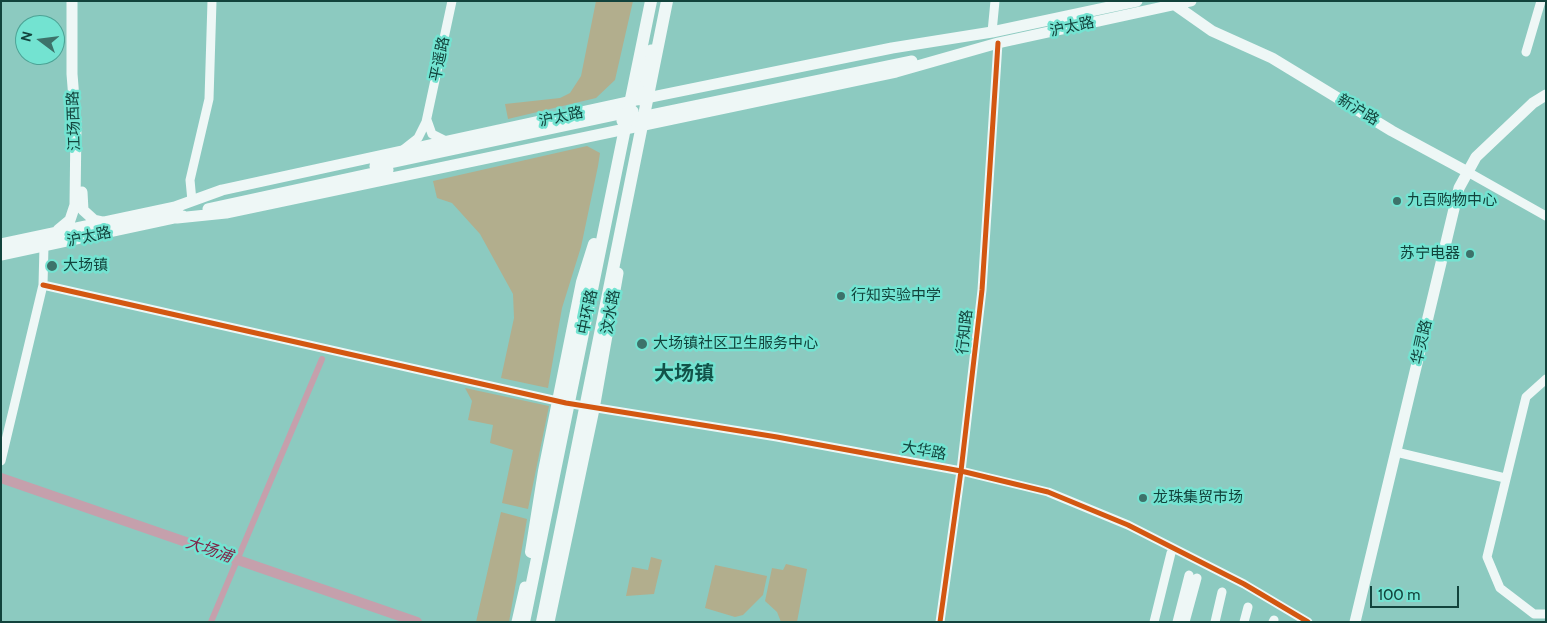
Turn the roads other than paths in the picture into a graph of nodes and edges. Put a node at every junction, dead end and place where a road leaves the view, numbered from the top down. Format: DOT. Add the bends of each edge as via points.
graph roads {
  1 [pos="72,1"];
  2 [pos="78,1"];
  3 [pos="212,1"];
  4 [pos="452,1"];
  5 [pos="649,1"];
  6 [pos="655,1"];
  7 [pos="661,1"];
  8 [pos="668,1"];
  9 [pos="995,1"];
  10 [pos="1137,1"];
  11 [pos="1191,1"];
  12 [pos="1543,2"];
  13 [pos="1174,3"];
  14 [pos="657,20"];
  15 [pos="992,32"];
  16 [pos="951,39"];
  17 [pos="998,43"];
  18 [pos="1526,52"];
  19 [pos="953,56"];
  20 [pos="1546,95"];
  21 [pos="638,101"];
  22 [pos="427,117"];
  23 [pos="645,125"];
  24 [pos="622,128"];
  25 [pos="446,141"];
  26 [pos="402,151"];
  27 [pos="1466,171"];
  28 [pos="192,201"];
  29 [pos="176,212"];
  30 [pos="604,213"];
  31 [pos="1546,216"];
  32 [pos="104,222"];
  33 [pos="54,233"];
  34 [pos="1,244"];
  35 [pos="44,246"];
  36 [pos="1,256"];
  37 [pos="43,285"];
  38 [pos="1546,379"];
  39 [pos="566,403"];
  40 [pos="594,409"];
  41 [pos="1396,452"];
  42 [pos="1,461"];
  43 [pos="961,471"];
  44 [pos="1505,478"];
  45 [pos="1170,553"];
  46 [pos="1222,592"];
  47 [pos="1248,607"];
  48 [pos="1546,614"];
  49 [pos="1533,618"];
  50 [pos="517,622"];
  51 [pos="523,622"];
  52 [pos="542,622"];
  53 [pos="549,622"];
  54 [pos="940,622"];
  55 [pos="1154,622"];
  56 [pos="1177,622"];
  57 [pos="1186,622"];
  58 [pos="1215,622"];
  59 [pos="1244,622"];
  60 [pos="1308,622"];
  61 [pos="1355,622"];
  1 -- 33 [label="main road, 江场西路" via="76,124 74,205 70,220"];
  2 -- 32 [label="main road, 江场西路" via="82,204 94,220"];
  3 -- 28 [label="street" via="210,99 190,180"];
  4 -- 22 [label="street, 平遥路"];
  5 -- 21 [label="main road, 汶水路"];
  5 -- 51 [label="highway, 中环路"];
  6 -- 21 [label="main road, 汶水路"];
  7 -- 14 [label="main road, 汶水路"];
  8 -- 14 [label="main road"];
  8 -- 21 [label="main road, 汶水路"];
  8 -- 52 [label="highway, 中环路"];
  9 -- 15 [label="street"];
  10 -- 15 [label="main road, 沪太路"];
  11 -- 13 [label="main road, 沪太路"];
  12 -- 18 [label="street"];
  13 -- 17 [label="main road, 沪太路"];
  13 -- 27 [label="main road, 新沪路" via="1212,31 1272,58 1392,131"];
  14 -- 21 [label="main road, 汶水路"];
  15 -- 16 [label="main road, 沪太路"];
  16 -- 21 [label="main road, 沪太路" via="892,48"];
  16 -- 29 [label="main road, 沪太路" via="893,56"];
  17 -- 19 [label="main road, 沪太路"];
  17 -- 43 [label="street, 行知路" via="987,235"];
  19 -- 23 [label="main road, 沪太路" via="896,72"];
  19 -- 29 [label="main road, 沪太路" via="885,66 235,203"];
  20 -- 27 [label="main road, 华灵路" via="1476,157"];
  21 -- 23 [label="main road, 汶水路"];
  21 -- 24 [label="main road, 汶水路"];
  21 -- 25 [label="main road, 沪太路"];
  22 -- 25 [label="street" via="430,132"];
  22 -- 26 [label="street, 平遥路" via="419,136"];
  23 -- 24 [label="main road, 沪太路"];
  23 -- 40 [label="main road, 汶水路"];
  24 -- 29 [label="main road, 沪太路" via="226,213"];
  24 -- 30 [label="main road, 汶水路"];
  25 -- 26 [label="main road, 沪太路"];
  26 -- 28 [label="main road, 沪太路" via="222,190"];
  27 -- 31 [label="street, 新沪路"];
  27 -- 41 [label="main road, 华灵路" via="1459,188"];
  28 -- 29 [label="main road, 沪太路"];
  29 -- 32 [label="main road, 沪太路"];
  29 -- 35 [label="main road, 沪太路"];
  30 -- 39 [label="main road, 汶水路"];
  30 -- 51 [label="highway" via="582,282 535,520"];
  32 -- 33 [label="main road, 沪太路"];
  33 -- 34 [label="main road, 沪太路"];
  35 -- 36 [label="main road, 沪太路"];
  35 -- 37 [label="street"];
  37 -- 39 [label="street, 大华路"];
  37 -- 42 [label="street"];
  38 -- 44 [label="street" via="1526,397"];
  39 -- 40 [label="street, 大华路"];
  39 -- 50 [label="main road, 汶水路"];
  40 -- 43 [label="street, 大华路" via="777,437"];
  40 -- 53 [label="main road, 汶水路"];
  41 -- 44 [label="street"];
  41 -- 61 [label="main road, 华灵路"];
  43 -- 54 [label="street, 行知路"];
  43 -- 60 [label="street, 大华路" via="1048,492 1091,508 1244,584"];
  44 -- 49 [label="street" via="1487,557 1500,588"];
  45 -- 55 [label="street"];
  46 -- 58 [label="street"];
  47 -- 59 [label="street"];
  48 -- 49 [label="street"];
  56 -- 57 [label="street" via="1193,576"];
}
